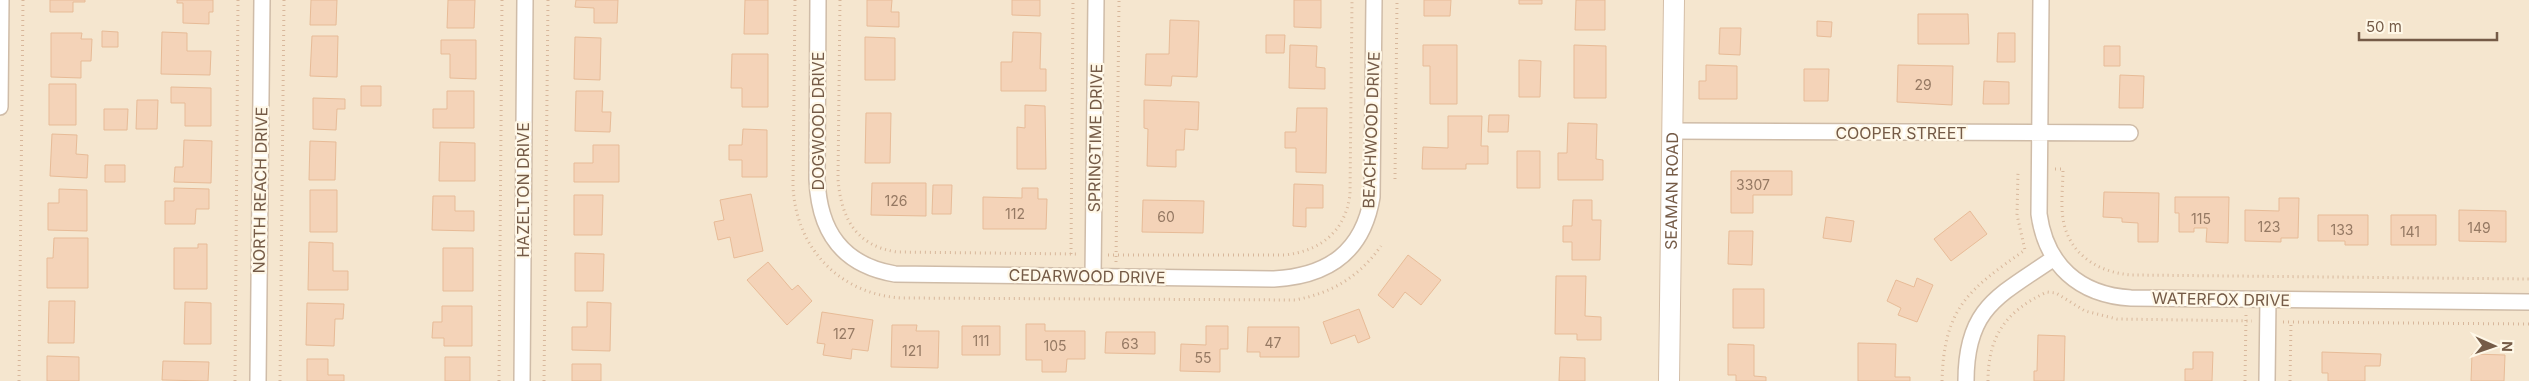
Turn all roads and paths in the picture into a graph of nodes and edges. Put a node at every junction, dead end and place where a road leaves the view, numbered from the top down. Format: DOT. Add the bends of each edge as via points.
graph roads {
  1 [pos="1,0"];
  2 [pos="23,0"];
  3 [pos="238,0"];
  4 [pos="262,0"];
  5 [pos="284,0"];
  6 [pos="502,0"];
  7 [pos="525,0"];
  8 [pos="548,0"];
  9 [pos="795,0"];
  10 [pos="818,0"];
  11 [pos="840,0"];
  12 [pos="1073,0"];
  13 [pos="1096,0"];
  14 [pos="1119,0"];
  15 [pos="1352,0"];
  16 [pos="1374,0"];
  17 [pos="1397,0"];
  18 [pos="1674,0"];
  19 [pos="2041,0"];
  20 [pos="0,107"];
  21 [pos="1672,131"];
  22 [pos="2130,133"];
  23 [pos="2040,134"];
  24 [pos="2040,169"];
  25 [pos="2018,172"];
  26 [pos="1395,179"];
  27 [pos="833,240"];
  28 [pos="1381,246"];
  29 [pos="1346,253"];
  30 [pos="1071,254"];
  31 [pos="1080,254"];
  32 [pos="1105,255"];
  33 [pos="1116,255"];
  34 [pos="2054,258"];
  35 [pos="1116,263"];
  36 [pos="1093,276"];
  37 [pos="2246,276"];
  38 [pos="2529,279"];
  39 [pos="2246,299"];
  40 [pos="2268,299"];
  41 [pos="2529,302"];
  42 [pos="2246,321"];
  43 [pos="2268,322"];
  44 [pos="2291,322"];
  45 [pos="2529,324"];
  46 [pos="20,381"];
  47 [pos="235,381"];
  48 [pos="258,381"];
  49 [pos="280,381"];
  50 [pos="499,381"];
  51 [pos="522,381"];
  52 [pos="544,381"];
  53 [pos="1669,381"];
  54 [pos="1942,381"];
  55 [pos="1966,381"];
  56 [pos="1988,381"];
  57 [pos="2245,381"];
  58 [pos="2267,381"];
  59 [pos="2290,381"];
  1 -- 20 [label="street"];
  2 -- 46 [label="path"];
  3 -- 47 [label="path"];
  4 -- 48 [label="street, NORTH REACH DRIVE"];
  5 -- 49 [label="path"];
  6 -- 50 [label="path"];
  7 -- 51 [label="street, HAZELTON DRIVE"];
  8 -- 52 [label="path"];
  9 -- 28 [label="path" via="795,209 814,252 830,271 858,289 879,296 901,298 1294,300 1329,291 1350,279"];
  10 -- 27 [label="street, DOGWOOD DRIVE" via="817,194 819,209"];
  11 -- 30 [label="path" via="838,179 841,204 851,226 877,247 898,252"];
  12 -- 30 [label="path"];
  13 -- 36 [label="street, SPRINGTIME DRIVE"];
  14 -- 33 [label="path"];
  15 -- 33 [label="path" via="1350,195 1344,218 1330,237 1313,249 1285,256"];
  16 -- 29 [label="street, BEACHWOOD DRIVE" via="1372,197 1364,227"];
  17 -- 26 [label="path"];
  18 -- 21 [label="street, SEAMAN ROAD"];
  19 -- 23 [label="street, WATERFOX DRIVE"];
  21 -- 23 [label="street, COOPER STREET"];
  21 -- 53 [label="street, SEAMAN ROAD"];
  22 -- 23 [label="street, COOPER STREET"];
  23 -- 24 [label="street, WATERFOX DRIVE"];
  24 -- 34 [label="street, WATERFOX DRIVE" via="2041,229"];
  24 -- 37 [label="path" via="2063,169 2064,224 2074,246 2094,265 2122,274"];
  25 -- 54 [label="path" via="2017,215 2025,250 1984,279 1961,304 1944,345"];
  27 -- 36 [label="street, CEDARWOOD DRIVE" via="856,260 882,272 896,274"];
  29 -- 36 [label="street, CEDARWOOD DRIVE" via="1324,269 1287,279"];
  30 -- 31 [label="path"];
  32 -- 33 [label="path"];
  33 -- 35 [label="path"];
  34 -- 39 [label="street, WATERFOX DRIVE" via="2082,285 2106,295"];
  34 -- 55 [label="street" via="1998,297 1980,316 1967,349"];
  37 -- 38 [label="path"];
  37 -- 39 [label="path"];
  39 -- 40 [label="street, WATERFOX DRIVE"];
  39 -- 42 [label="path"];
  40 -- 41 [label="street, WATERFOX DRIVE"];
  40 -- 43 [label="street"];
  42 -- 43 [label="path"];
  42 -- 56 [label="path" via="2117,319 2085,311 2056,293 2047,292 2016,312 1998,331 1988,356"];
  42 -- 57 [label="path"];
  43 -- 44 [label="path"];
  43 -- 58 [label="street"];
  44 -- 45 [label="path"];
  44 -- 59 [label="path"];
}
